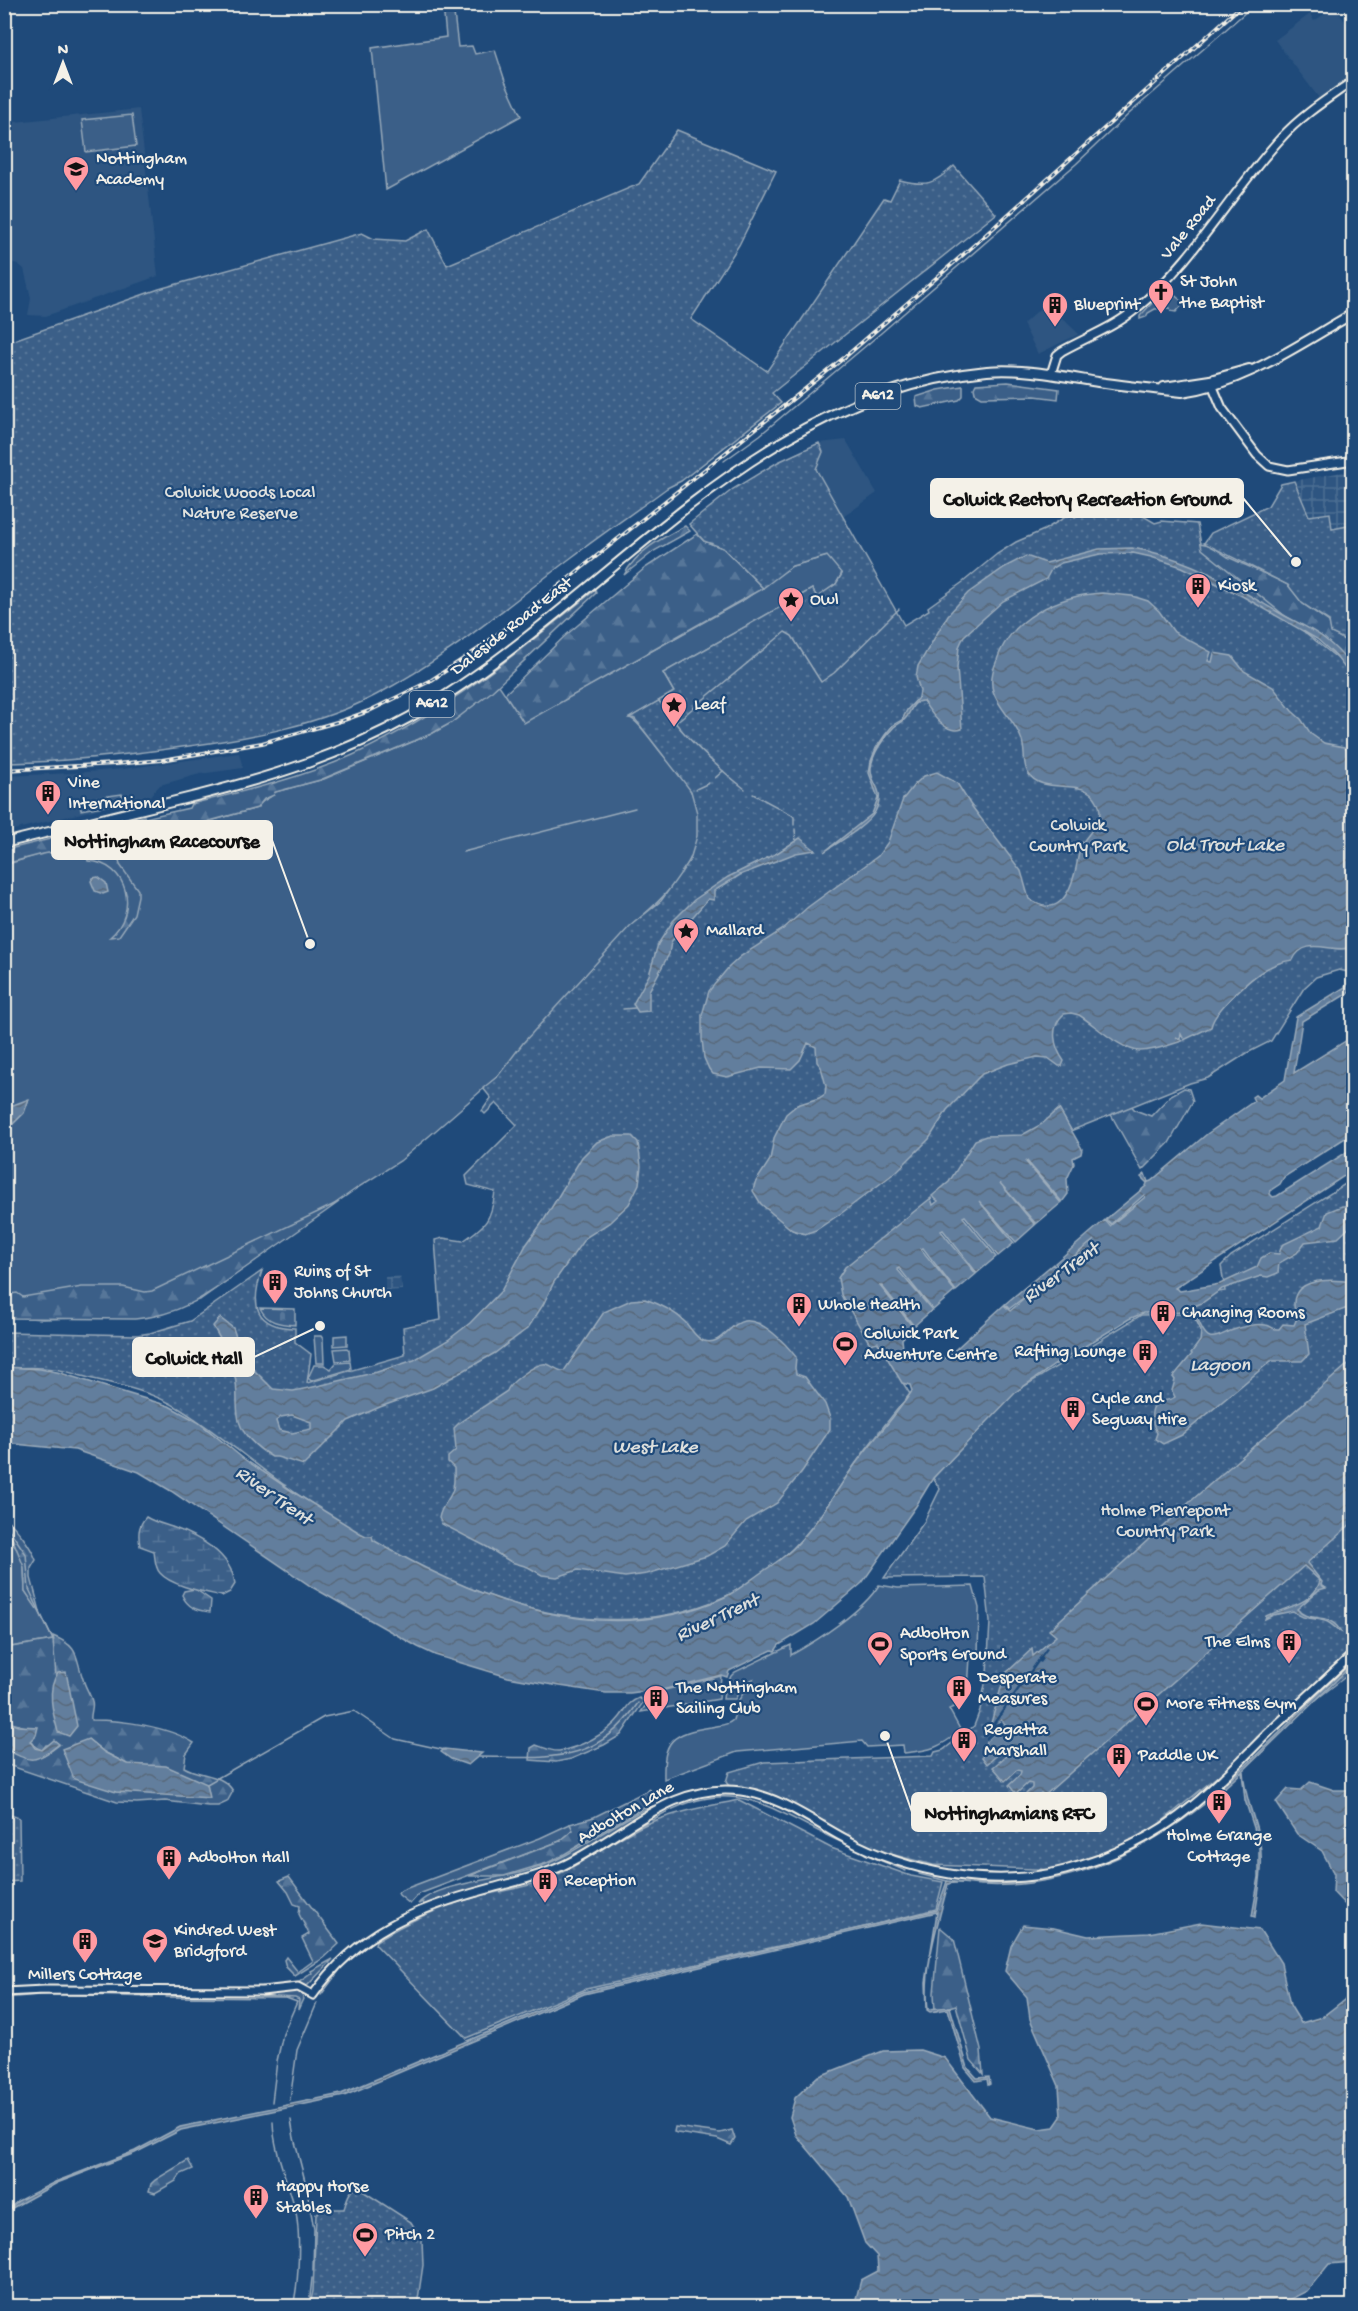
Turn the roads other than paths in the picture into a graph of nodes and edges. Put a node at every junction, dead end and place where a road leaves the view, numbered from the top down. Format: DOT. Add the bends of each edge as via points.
graph roads {
  1 [pos="1353,80"];
  2 [pos="1353,313"];
  3 [pos="1051,374"];
  4 [pos="1211,383"];
  5 [pos="1353,460"];
  6 [pos="4,843"];
  7 [pos="1353,1653"];
  8 [pos="4,1992"];
  1 -- 3 [label="street, Vale Road" via="1281,138 1149,297 1123,320 1062,351"];
  2 -- 4 [label="main road, A612" via="1243,376"];
  3 -- 4 [label="main road, A612" via="1182,392"];
  3 -- 6 [label="main road, Daleside Road East / A612" via="1012,371 931,380 875,397 794,434 761,453 685,509 482,671 426,708 361,743 261,780"];
  4 -- 5 [label="street" via="1226,413 1269,466 1288,470"];
  7 -- 8 [label="street, Adbolton Lane" via="1191,1807 1113,1854 1063,1871 968,1878 913,1866 861,1846 778,1802 742,1791 710,1790 670,1803 560,1867 442,1901 395,1922 346,1955 313,1995 298,1987 262,1991"];
}
